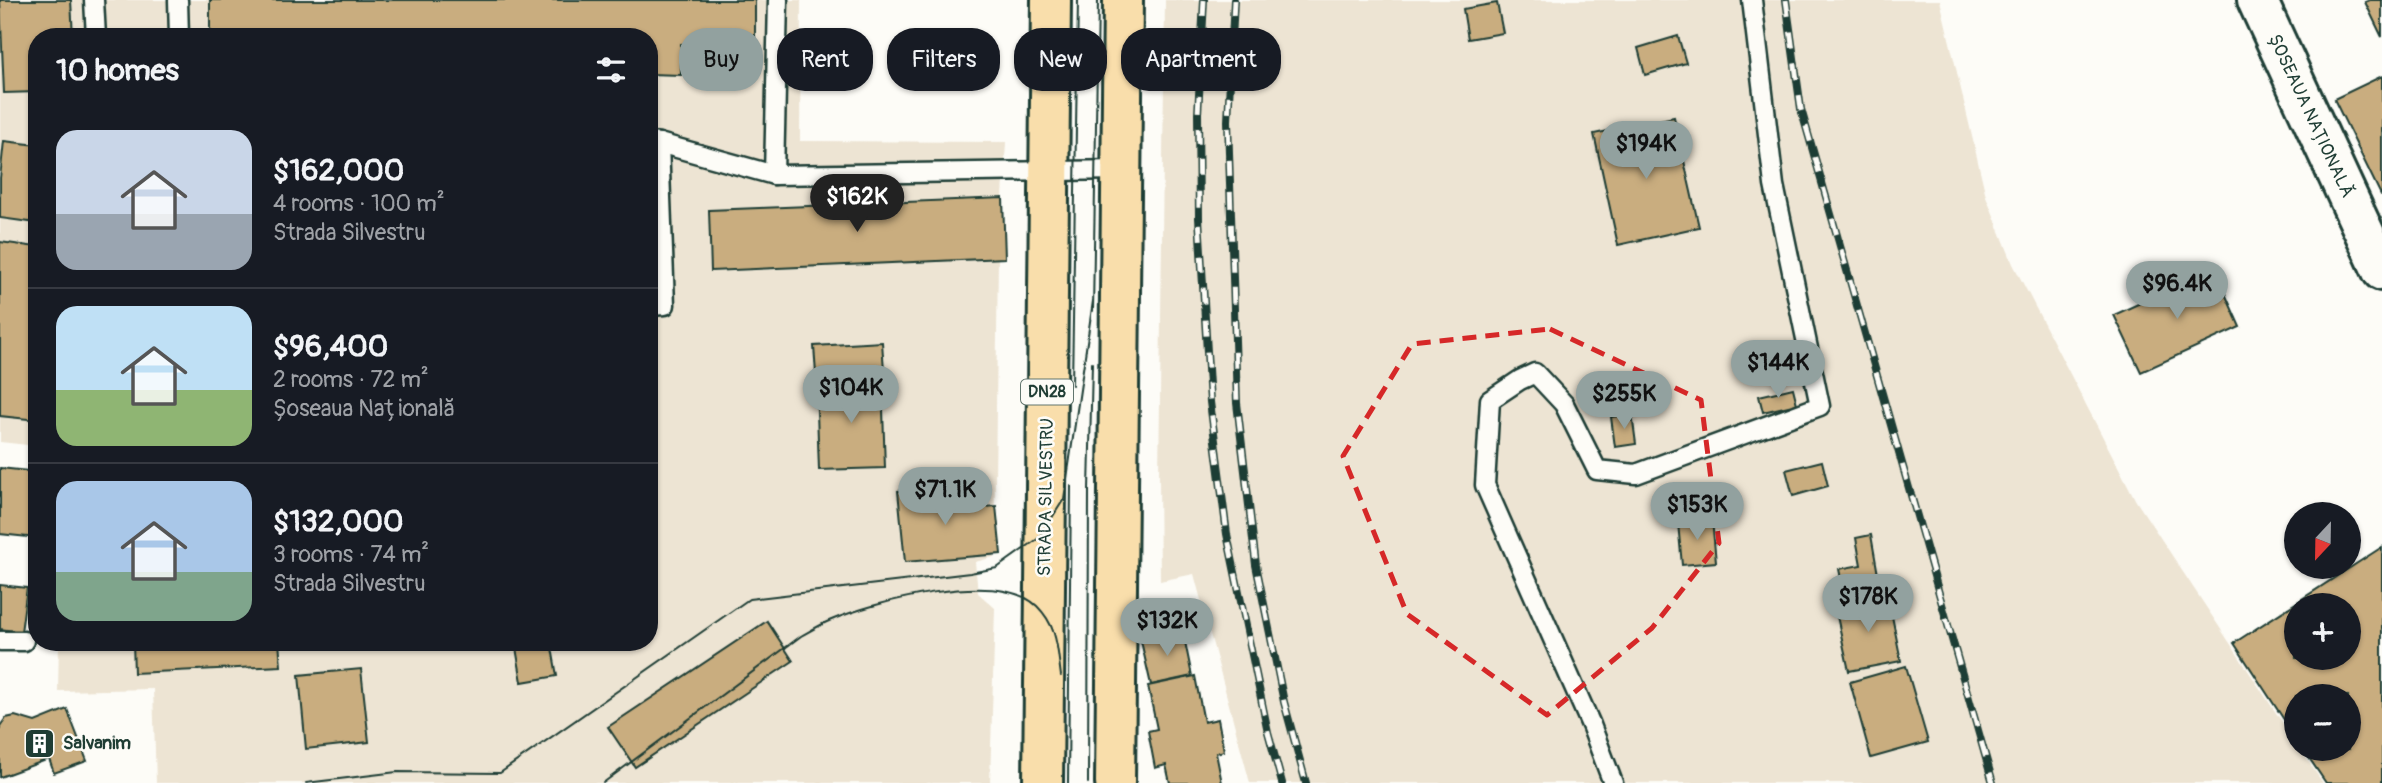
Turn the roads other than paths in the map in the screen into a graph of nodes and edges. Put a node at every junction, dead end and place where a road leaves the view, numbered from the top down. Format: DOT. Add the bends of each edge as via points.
graph roads {
  1 [pos="94,0"];
  2 [pos="178,0"];
  3 [pos="778,0"];
  4 [pos="1051,0"];
  5 [pos="1122,0"];
  6 [pos="1752,0"];
  7 [pos="2259,1"];
  8 [pos="96,28"];
  9 [pos="178,28"];
  10 [pos="658,143"];
  11 [pos="1048,170"];
  12 [pos="1121,170"];
  13 [pos="774,175"];
  14 [pos="658,201"];
  15 [pos="2382,271"];
  16 [pos="658,305"];
  17 [pos="0,641"];
  18 [pos="24,641"];
  19 [pos="1043,783"];
  20 [pos="1115,783"];
  21 [pos="1613,783"];
  1 -- 8 [label="lane"];
  2 -- 9 [label="lane"];
  3 -- 13 [label="lane"];
  4 -- 11 [label="main road, STRADA SILVESTRU / DN28"];
  5 -- 12 [label="main road"];
  6 -- 21 [label="lane" via="1774,185 1820,405 1636,474 1597,470 1564,404 1535,373 1490,400 1485,485"];
  7 -- 15 [label="street, ȘOSEAUA NAȚIONALĂ"];
  10 -- 13 [label="lane"];
  11 -- 12 [label="lane"];
  11 -- 13 [label="lane"];
  11 -- 19 [label="main road, STRADA SILVESTRU / DN28"];
  12 -- 20 [label="main road"];
  14 -- 16 [label="lane" via="665,305"];
  17 -- 18 [label="lane"];
}
